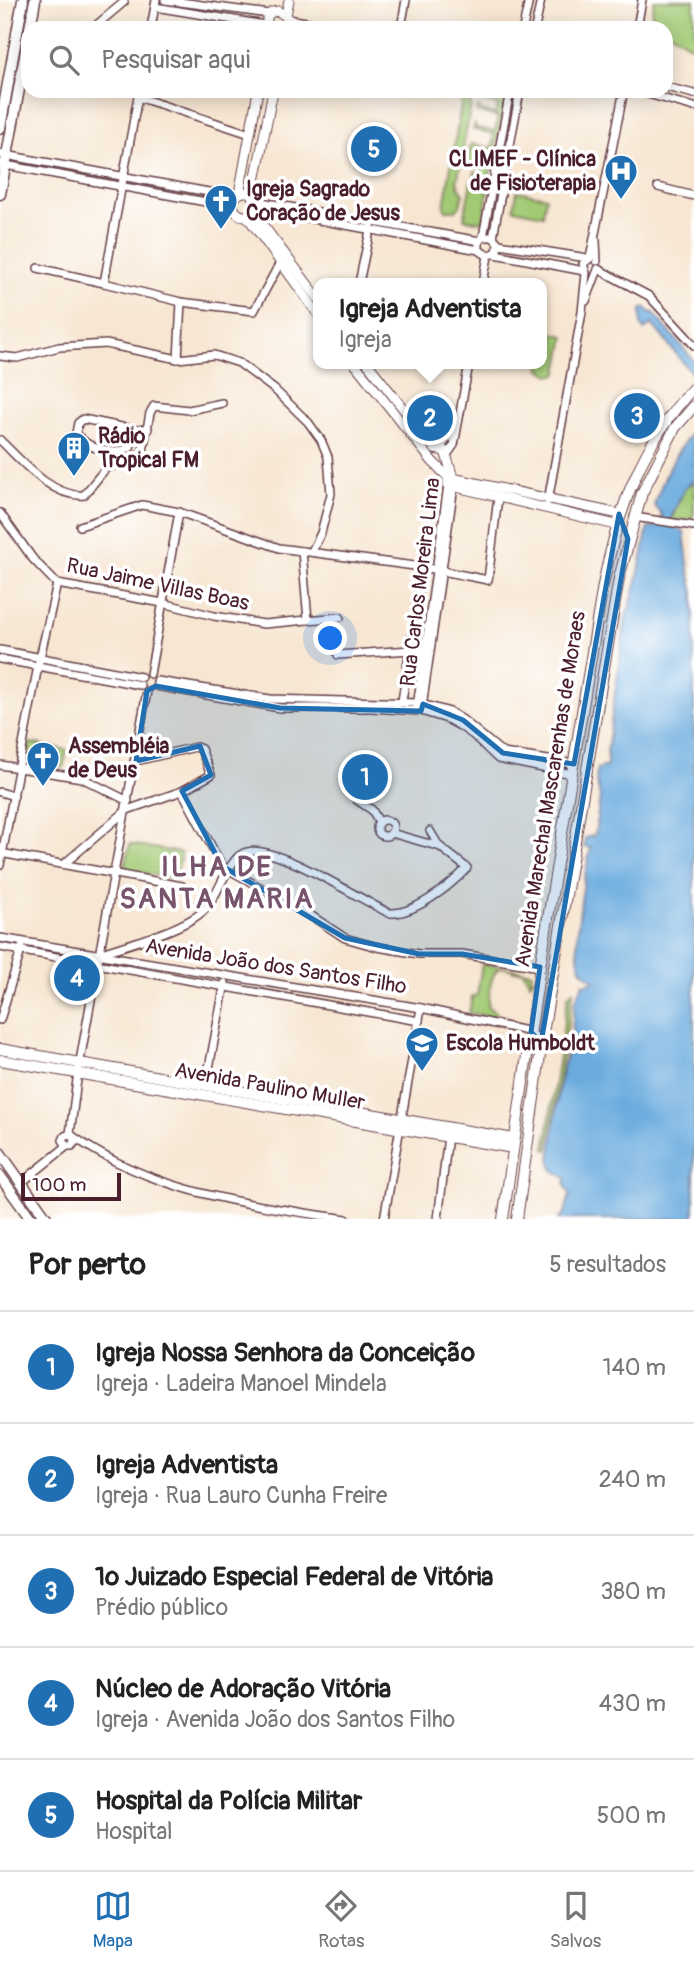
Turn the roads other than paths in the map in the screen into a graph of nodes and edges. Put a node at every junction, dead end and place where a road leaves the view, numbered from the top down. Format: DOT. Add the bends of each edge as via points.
graph roads {
  1 [pos="23,0"];
  2 [pos="35,0"];
  3 [pos="165,0"];
  4 [pos="276,0"];
  5 [pos="289,0"];
  6 [pos="406,0"];
  7 [pos="529,0"];
  8 [pos="642,0"];
  9 [pos="541,1"];
  10 [pos="124,2"];
  11 [pos="155,4"];
  12 [pos="212,4"];
  13 [pos="271,12"];
  14 [pos="31,21"];
  15 [pos="101,21"];
  16 [pos="237,21"];
  17 [pos="268,21"];
  18 [pos="287,21"];
  19 [pos="402,21"];
  20 [pos="524,21"];
  21 [pos="537,21"];
  22 [pos="638,21"];
  23 [pos="21,73"];
  24 [pos="673,89"];
  25 [pos="694,94"];
  26 [pos="138,98"];
  27 [pos="150,98"];
  28 [pos="257,98"];
  29 [pos="272,98"];
  30 [pos="509,98"];
  31 [pos="519,98"];
  32 [pos="619,98"];
  33 [pos="661,98"];
  34 [pos="694,107"];
  35 [pos="0,128"];
  36 [pos="250,134"];
  37 [pos="3,160"];
  38 [pos="123,176"];
  39 [pos="121,185"];
  40 [pos="658,187"];
  41 [pos="0,194"];
  42 [pos="694,197"];
  43 [pos="236,200"];
  44 [pos="253,207"];
  45 [pos="370,225"];
  46 [pos="493,237"];
  47 [pos="481,239"];
  48 [pos="499,244"];
  49 [pos="479,250"];
  50 [pos="492,255"];
  51 [pos="284,258"];
  52 [pos="594,264"];
  53 [pos="38,268"];
  54 [pos="585,272"];
  55 [pos="360,278"];
  56 [pos="485,278"];
  57 [pos="106,283"];
  58 [pos="313,292"];
  59 [pos="181,302"];
  60 [pos="313,306"];
  61 [pos="582,312"];
  62 [pos="694,345"];
  63 [pos="0,356"];
  64 [pos="178,359"];
  65 [pos="359,369"];
  66 [pos="372,369"];
  67 [pos="468,369"];
  68 [pos="694,387"];
  69 [pos="222,403"];
  70 [pos="694,406"];
  71 [pos="148,429"];
  72 [pos="136,430"];
  73 [pos="0,440"];
  74 [pos="442,452"];
  75 [pos="433,460"];
  76 [pos="451,481"];
  77 [pos="498,497"];
  78 [pos="547,504"];
  79 [pos="179,512"];
  80 [pos="0,513"];
  81 [pos="634,517"];
  82 [pos="618,520"];
  83 [pos="80,526"];
  84 [pos="694,526"];
  85 [pos="628,539"];
  86 [pos="302,551"];
  87 [pos="312,551"];
  88 [pos="422,567"];
  89 [pos="438,570"];
  90 [pos="57,584"];
  91 [pos="163,603"];
  92 [pos="340,617"];
  93 [pos="308,620"];
  94 [pos="0,650"];
  95 [pos="410,650"];
  96 [pos="424,652"];
  97 [pos="338,655"];
  98 [pos="0,659"];
  99 [pos="39,662"];
  100 [pos="150,674"];
  101 [pos="140,681"];
  102 [pos="156,683"];
  103 [pos="148,691"];
  104 [pos="402,701"];
  105 [pos="330,705"];
  106 [pos="420,707"];
  107 [pos="136,761"];
  108 [pos="0,765"];
  109 [pos="20,768"];
  110 [pos="573,769"];
  111 [pos="183,791"];
  112 [pos="0,792"];
  113 [pos="14,796"];
  114 [pos="357,800"];
  115 [pos="127,805"];
  116 [pos="0,815"];
  117 [pos="9,818"];
  118 [pos="430,831"];
  119 [pos="439,846"];
  120 [pos="1,854"];
  121 [pos="64,864"];
  122 [pos="0,865"];
  123 [pos="229,869"];
  124 [pos="115,874"];
  125 [pos="182,886"];
  126 [pos="0,938"];
  127 [pos="23,942"];
  128 [pos="0,947"];
  129 [pos="21,951"];
  130 [pos="99,955"];
  131 [pos="97,964"];
  132 [pos="540,967"];
  133 [pos="226,976"];
  134 [pos="225,986"];
  135 [pos="421,1008"];
  136 [pos="0,1020"];
  137 [pos="419,1021"];
  138 [pos="531,1032"];
  139 [pos="541,1044"];
  140 [pos="0,1049"];
  141 [pos="0,1060"];
  142 [pos="79,1067"];
  143 [pos="173,1084"];
  144 [pos="206,1084"];
  145 [pos="401,1123"];
  146 [pos="527,1135"];
  147 [pos="448,1136"];
  148 [pos="71,1141"];
  149 [pos="514,1143"];
  150 [pos="0,1153"];
  151 [pos="0,1176"];
  152 [pos="21,1183"];
  153 [pos="31,1219"];
  154 [pos="47,1219"];
  155 [pos="346,1219"];
  156 [pos="384,1219"];
  157 [pos="438,1219"];
  158 [pos="503,1219"];
  159 [pos="517,1219"];
  1 -- 35 [label="main road"];
  2 -- 14 [label="main road"];
  3 -- 12 [label="street"];
  4 -- 13 [label="street"];
  5 -- 18 [label="street"];
  6 -- 19 [label="street"];
  7 -- 9 [label="street"];
  7 -- 20 [label="street"];
  8 -- 22 [label="street"];
  9 -- 21 [label="street"];
  10 -- 15 [label="street"];
  11 -- 16 [label="street"];
  12 -- 13 [label="street"];
  13 -- 17 [label="street"];
  13 -- 18 [label="street" via="280,11"];
  23 -- 37 [label="main road"];
  24 -- 25 [label="street"];
  26 -- 38 [label="street"];
  27 -- 36 [label="street"];
  28 -- 36 [label="street"];
  29 -- 44 [label="street"];
  30 -- 47 [label="street"];
  31 -- 46 [label="street"];
  32 -- 52 [label="street"];
  33 -- 34 [label="street"];
  36 -- 43 [label="street"];
  37 -- 38 [label="street"];
  37 -- 39 [label="street"];
  37 -- 41 [label="main road"];
  38 -- 39 [label="street"];
  38 -- 43 [label="street"];
  39 -- 43 [label="street"];
  39 -- 57 [label="street"];
  40 -- 42 [label="street"];
  43 -- 44 [label="street" via="245,193"];
  43 -- 44 [label="street" via="239,215"];
  44 -- 45 [label="street"];
  44 -- 51 [label="street"];
  45 -- 47 [label="street"];
  45 -- 49 [label="street"];
  45 -- 55 [label="street"];
  46 -- 47 [label="street"];
  46 -- 48 [label="street"];
  47 -- 49 [label="street"];
  48 -- 50 [label="street"];
  48 -- 52 [label="street"];
  49 -- 50 [label="street"];
  50 -- 54 [label="street"];
  50 -- 56 [label="street"];
  51 -- 58 [label="street"];
  51 -- 59 [label="street" via="254,311"];
  51 -- 60 [label="street"];
  52 -- 54 [label="street" via="592,274"];
  52 -- 54 [label="street" via="583,264"];
  52 -- 61 [label="street"];
  52 -- 62 [label="street" via="649,296"];
  53 -- 57 [label="street"];
  54 -- 61 [label="street"];
  57 -- 59 [label="street"];
  59 -- 64 [label="street"];
  61 -- 78 [label="street"];
  63 -- 64 [label="street" via="17,358 59,347 106,344"];
  64 -- 87 [label="street" via="214,355 239,363 275,390 321,440 328,457 331,494"];
  65 -- 75 [label="street, Rua Carlos Moreira Lima"];
  66 -- 74 [label="street"];
  67 -- 74 [label="street, Rua Carlos Moreira Lima" via="454,445"];
  68 -- 82 [label="main road, Avenida Marechal Mascarenhas de Moraes" via="654,439"];
  69 -- 71 [label="street" via="189,410 154,407"];
  70 -- 81 [label="main road, Avenida Marechal Mascarenhas de Moraes" via="675,428"];
  71 -- 72 [label="street"];
  71 -- 73 [label="street" via="138,456 106,468 84,495 72,496 55,488"];
  72 -- 72 [label="street" via="83,419 76,433 87,443 112,452 130,448"];
  74 -- 75 [label="street" via="432,452"];
  74 -- 75 [label="street" via="442,463"];
  74 -- 76 [label="street, Rua Carlos Moreira Lima"];
  75 -- 76 [label="street, Rua Carlos Moreira Lima"];
  76 -- 77 [label="street"];
  76 -- 78 [label="street"];
  76 -- 89 [label="street, Rua Carlos Moreira Lima"];
  77 -- 78 [label="street"];
  77 -- 89 [label="street" via="488,580"];
  78 -- 82 [label="street"];
  79 -- 83 [label="street" via="142,505"];
  79 -- 86 [label="street" via="258,542"];
  79 -- 91 [label="street"];
  80 -- 90 [label="street, Rua Jaime Villas Boas"];
  81 -- 84 [label="street"];
  81 -- 85 [label="main road, Avenida Marechal Mascarenhas de Moraes"];
  82 -- 85 [label="main road"];
  82 -- 110 [label="main road, Avenida Marechal Mascarenhas de Moraes"];
  85 -- 139 [label="main road, Avenida Marechal Mascarenhas de Moraes"];
  86 -- 87 [label="street"];
  86 -- 93 [label="street"];
  87 -- 88 [label="street"];
  88 -- 89 [label="street"];
  88 -- 95 [label="street"];
  89 -- 96 [label="street, Rua Carlos Moreira Lima"];
  89 -- 106 [label="street, Rua Carlos Moreira Lima"];
  90 -- 91 [label="street, Rua Jaime Villas Boas"];
  90 -- 99 [label="street"];
  91 -- 93 [label="street, Rua Jaime Villas Boas" via="264,624"];
  91 -- 100 [label="street"];
  92 -- 93 [label="street, Rua Jaime Villas Boas"];
  94 -- 99 [label="street"];
  95 -- 96 [label="street"];
  95 -- 97 [label="street"];
  95 -- 104 [label="street"];
  96 -- 106 [label="street, Rua Carlos Moreira Lima"];
  98 -- 99 [label="street"];
  99 -- 101 [label="street"];
  99 -- 109 [label="street"];
  100 -- 101 [label="street"];
  100 -- 102 [label="street"];
  101 -- 103 [label="street"];
  102 -- 103 [label="street" via="155,689"];
  102 -- 105 [label="street" via="280,708"];
  103 -- 107 [label="street"];
  104 -- 105 [label="street"];
  104 -- 106 [label="street"];
  105 -- 106 [label="street"];
  106 -- 110 [label="street" via="450,712 503,752"];
  107 -- 111 [label="street" via="199,747 211,775"];
  107 -- 115 [label="street"];
  108 -- 109 [label="street"];
  109 -- 113 [label="street"];
  109 -- 115 [label="street" via="82,778"];
  110 -- 132 [label="main road, Avenida Marechal Mascarenhas de Moraes"];
  111 -- 115 [label="street"];
  111 -- 123 [label="street" via="222,866"];
  112 -- 113 [label="street"];
  113 -- 117 [label="street"];
  114 -- 119 [label="street" via="372,810 379,822 391,822 391,833"];
  115 -- 121 [label="street"];
  115 -- 124 [label="street"];
  116 -- 117 [label="street"];
  117 -- 120 [label="street"];
  118 -- 119 [label="street"];
  119 -- 123 [label="street" via="467,868 408,911 393,913 271,854 245,852"];
  120 -- 121 [label="street"];
  120 -- 122 [label="street"];
  121 -- 124 [label="street"];
  123 -- 130 [label="street" via="206,908 188,922"];
  123 -- 132 [label="street" via="345,937 419,954 462,954"];
  124 -- 125 [label="street"];
  124 -- 130 [label="street"];
  126 -- 127 [label="street, Avenida João dos Santos Filho"];
  127 -- 129 [label="street"];
  127 -- 130 [label="street, Avenida João dos Santos Filho"];
  128 -- 129 [label="street, Avenida João dos Santos Filho"];
  129 -- 131 [label="street, Avenida João dos Santos Filho"];
  129 -- 136 [label="street"];
  130 -- 131 [label="street"];
  130 -- 133 [label="street, Avenida João dos Santos Filho"];
  131 -- 134 [label="street, Avenida João dos Santos Filho"];
  131 -- 142 [label="street"];
  132 -- 138 [label="main road, Avenida Marechal Mascarenhas de Moraes"];
  133 -- 134 [label="street"];
  133 -- 135 [label="street, Avenida João dos Santos Filho"];
  134 -- 137 [label="street, Avenida João dos Santos Filho"];
  134 -- 144 [label="street"];
  135 -- 137 [label="street"];
  135 -- 138 [label="street, Avenida João dos Santos Filho"];
  137 -- 145 [label="street"];
  138 -- 139 [label="street"];
  138 -- 149 [label="main road, Avenida Marechal Mascarenhas de Moraes"];
  139 -- 146 [label="main road, Avenida Marechal Mascarenhas de Moraes"];
  140 -- 142 [label="main road, Avenida Paulino Muller"];
  141 -- 142 [label="main road, Avenida Paulino Muller"];
  142 -- 143 [label="main road, Avenida Paulino Muller"];
  142 -- 148 [label="street"];
  143 -- 144 [label="main road, Avenida Paulino Muller"];
  143 -- 145 [label="main road, Avenida Paulino Muller"];
  144 -- 145 [label="main road, Avenida Paulino Muller"];
  145 -- 147 [label="main road, Avenida Paulino Muller"];
  145 -- 149 [label="main road, Avenida Paulino Muller"];
  145 -- 156 [label="street"];
  146 -- 149 [label="main road"];
  146 -- 159 [label="main road, Avenida Marechal Mascarenhas de Moraes"];
  147 -- 149 [label="main road, Avenida Paulino Muller"];
  147 -- 157 [label="street"];
  148 -- 152 [label="street"];
  148 -- 155 [label="street" via="185,1190 247,1205"];
  149 -- 158 [label="main road, Avenida Marechal Mascarenhas de Moraes"];
  150 -- 152 [label="main road"];
  151 -- 153 [label="main road"];
  152 -- 154 [label="main road"];
}
